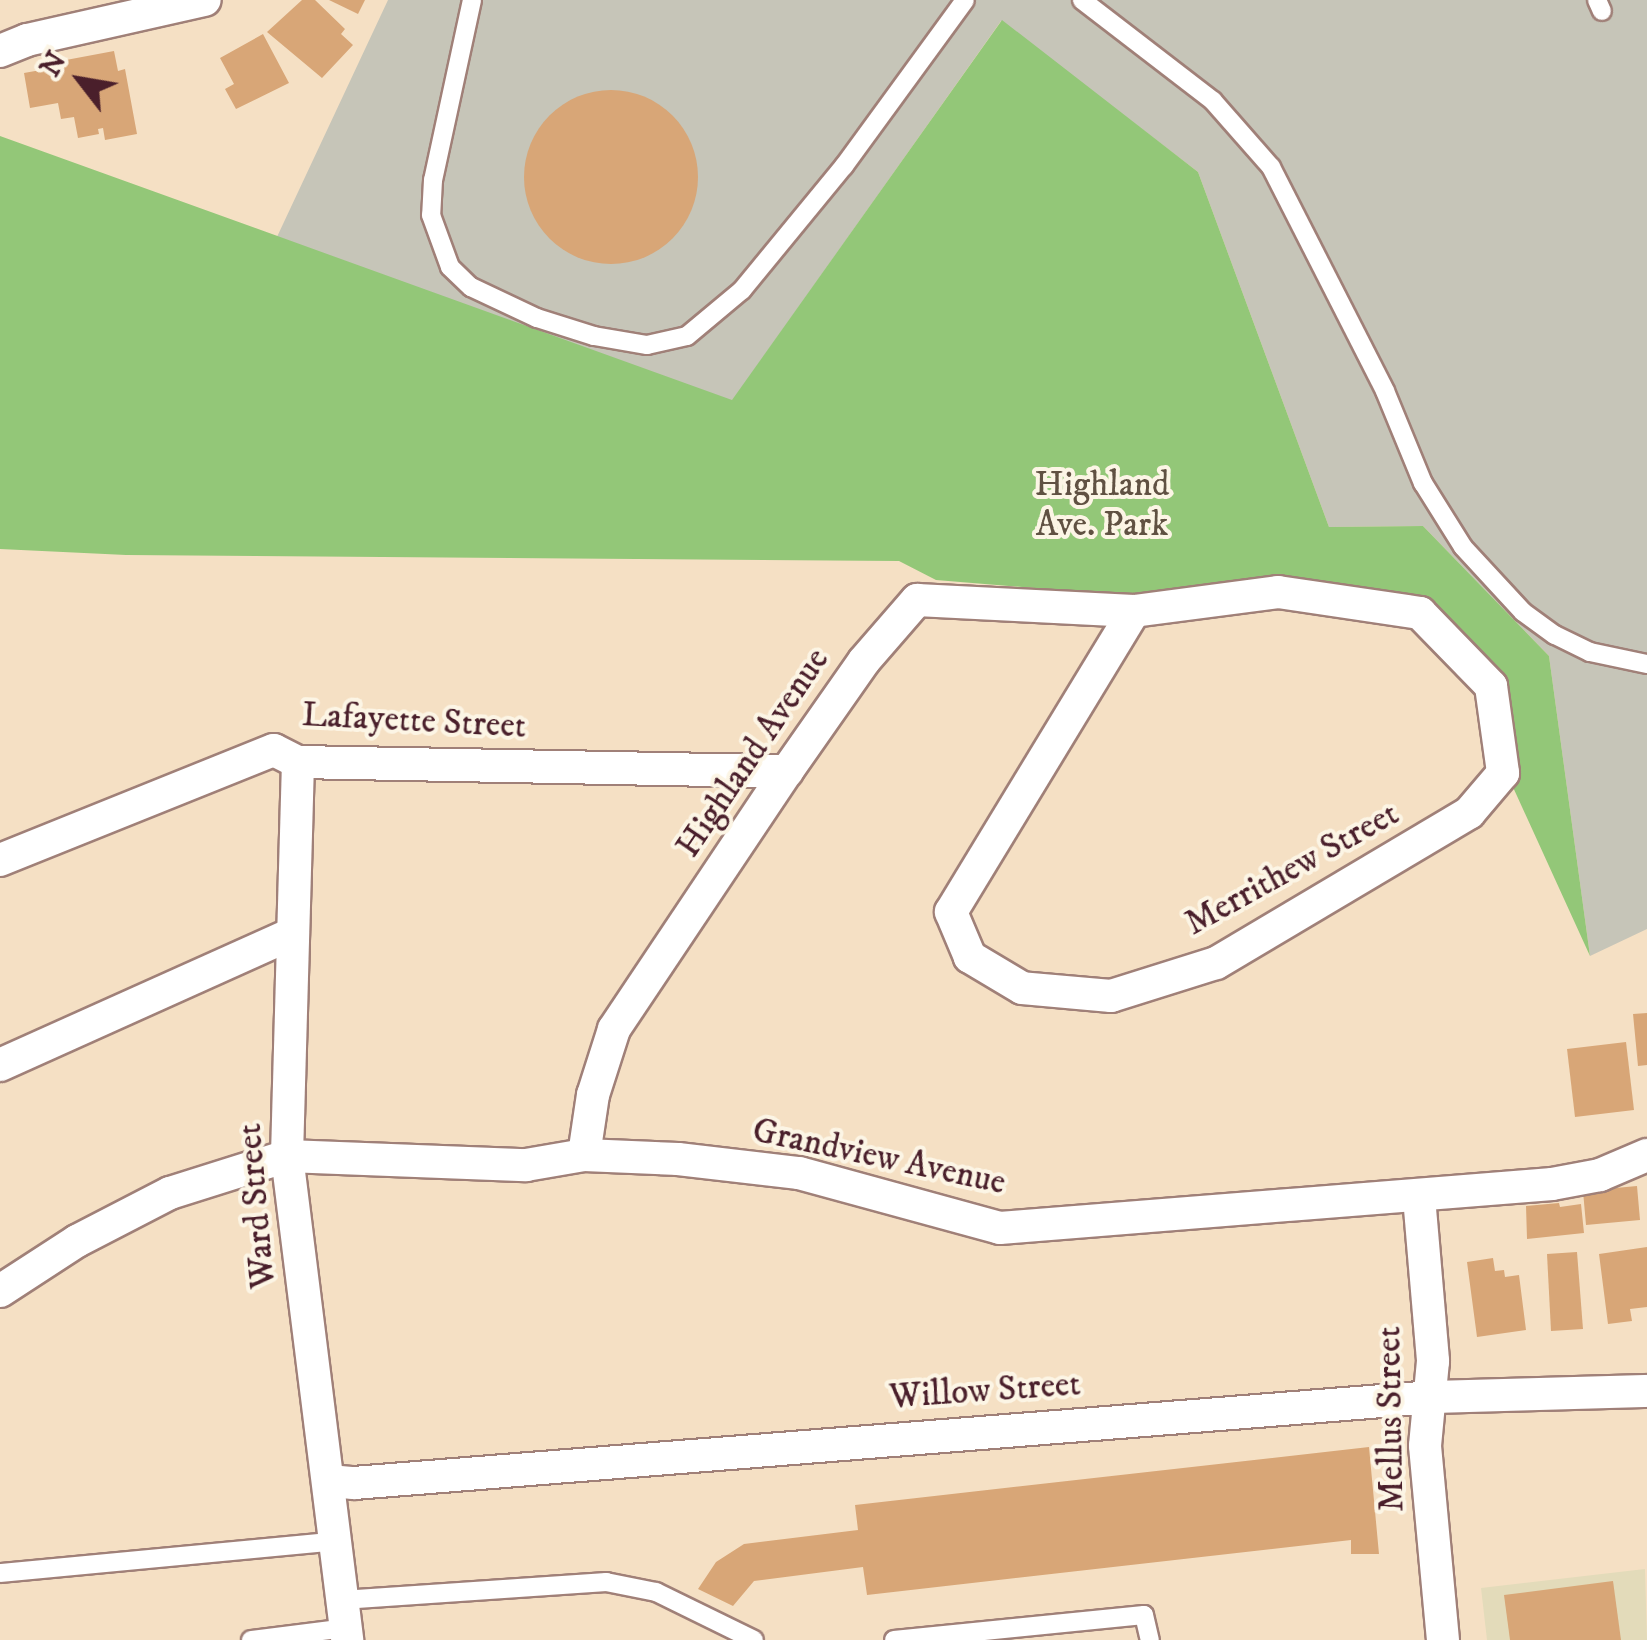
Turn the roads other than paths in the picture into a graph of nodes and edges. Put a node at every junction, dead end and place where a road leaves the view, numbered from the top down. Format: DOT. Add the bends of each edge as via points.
graph roads {
  1 [pos="204,0"];
  2 [pos="472,0"];
  3 [pos="965,0"];
  4 [pos="1082,0"];
  5 [pos="0,51"];
  6 [pos="1134,611"];
  7 [pos="1647,664"];
  8 [pos="298,762"];
  9 [pos="787,770"];
  10 [pos="0,860"];
  11 [pos="292,934"];
  12 [pos="0,1066"];
  13 [pos="584,1155"];
  14 [pos="1647,1155"];
  15 [pos="286,1156"];
  16 [pos="1419,1197"];
  17 [pos="0,1290"];
  18 [pos="1647,1391"];
  19 [pos="1432,1397"];
  20 [pos="329,1481"];
  21 [pos="336,1541"];
  22 [pos="0,1572"];
  23 [pos="345,1623"];
  24 [pos="251,1640"];
  25 [pos="754,1640"];
  26 [pos="894,1640"];
  27 [pos="1150,1640"];
  28 [pos="1443,1640"];
  1 -- 5 [label="street"];
  2 -- 3 [label="lane" via="433,180 431,215 450,267 471,287 537,318 647,345 687,336 742,290 844,166"];
  4 -- 7 [label="lane" via="1213,101 1271,167 1385,391 1422,483 1463,547 1523,612 1555,635 1590,652"];
  6 -- 6 [label="street, Merrithew Street" via="951,912 970,958 1022,988 1112,996 1216,963 1470,813 1503,773 1491,686 1420,613 1278,592"];
  6 -- 9 [label="street, Highland Avenue" via="916,600"];
  8 -- 9 [label="street, Lafayette Street"];
  8 -- 10 [label="street, Lafayette Street" via="274,750"];
  8 -- 11 [label="street, Ward Street"];
  9 -- 13 [label="street, Highland Avenue" via="614,1029"];
  11 -- 12 [label="street"];
  11 -- 15 [label="street, Ward Street"];
  13 -- 15 [label="street, Grandview Avenue" via="526,1165"];
  13 -- 16 [label="street, Grandview Avenue" via="799,1174 1000,1228"];
  14 -- 16 [label="street, Grandview Avenue" via="1568,1181"];
  15 -- 17 [label="street, Grandview Avenue" via="170,1193"];
  15 -- 20 [label="street, Ward Street"];
  16 -- 19 [label="street, Mellus Street"];
  18 -- 19 [label="street, Willow Street"];
  19 -- 20 [label="street, Willow Street"];
  19 -- 28 [label="street, Mellus Street" via="1425,1446"];
  20 -- 21 [label="street, Ward Street"];
  21 -- 22 [label="lane"];
  21 -- 23 [label="street, Ward Street"];
  23 -- 24 [label="lane"];
  23 -- 25 [label="lane" via="606,1582 656,1592"];
  26 -- 27 [label="lane" via="1144,1615"];
}
